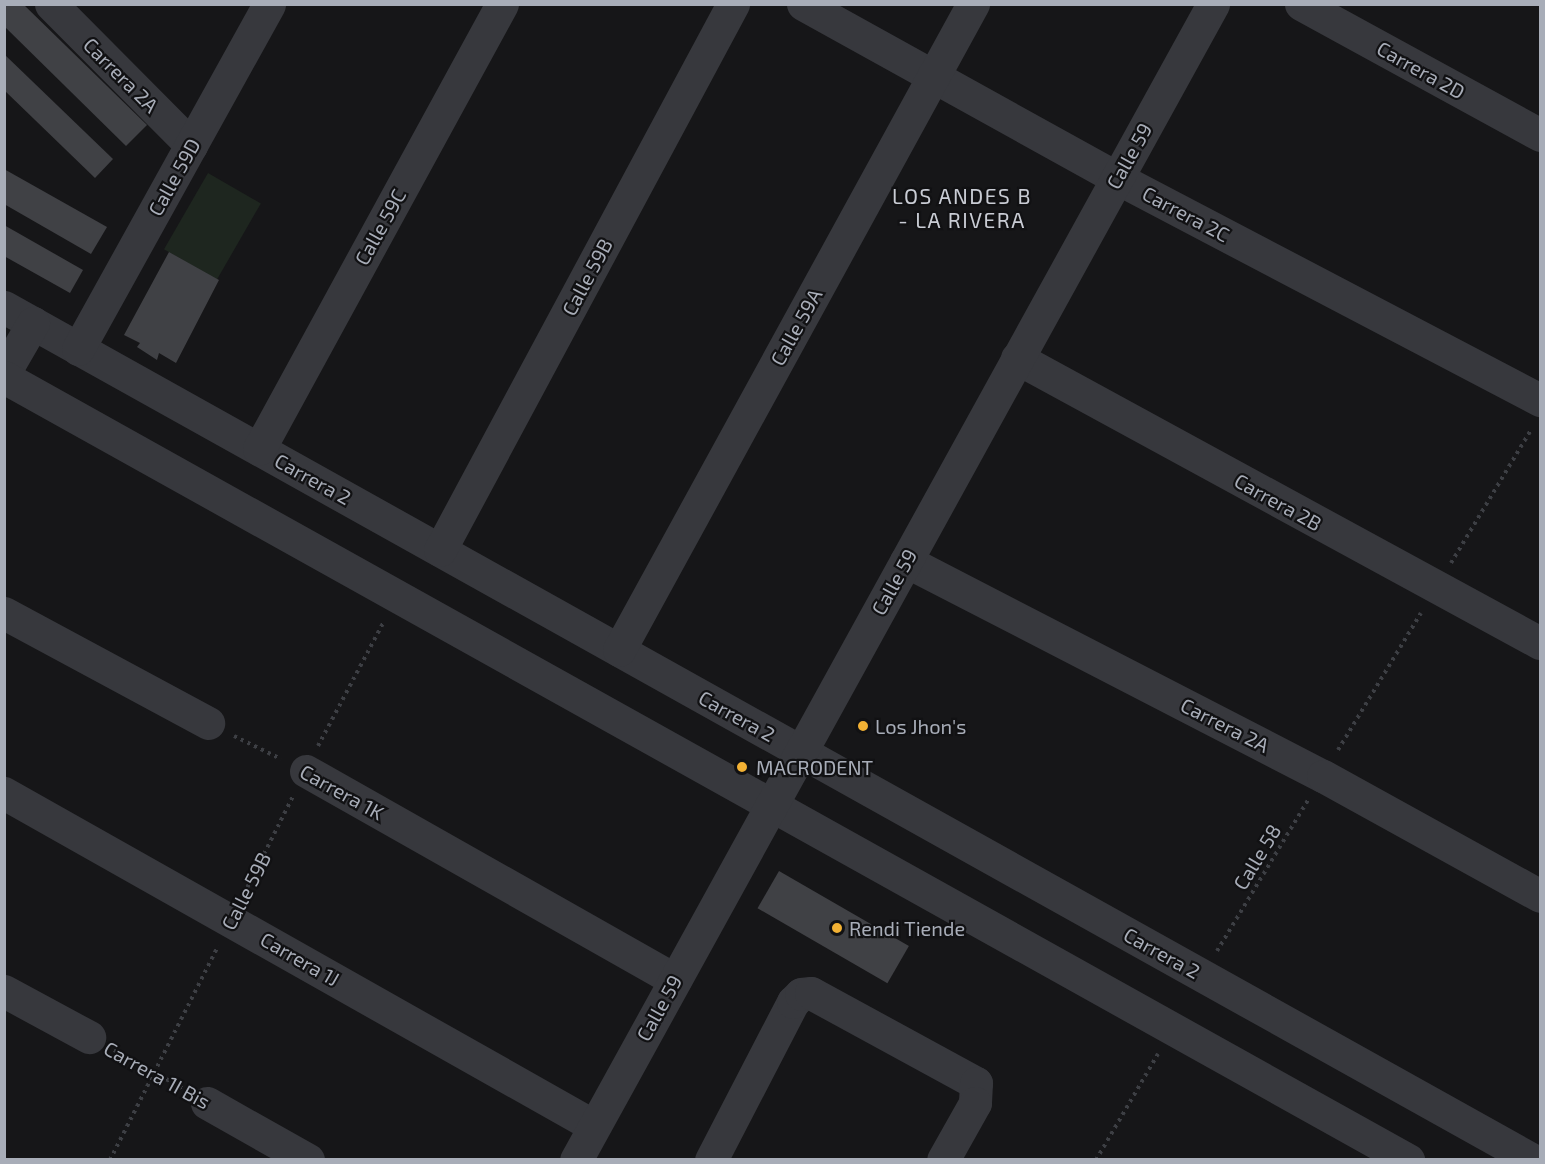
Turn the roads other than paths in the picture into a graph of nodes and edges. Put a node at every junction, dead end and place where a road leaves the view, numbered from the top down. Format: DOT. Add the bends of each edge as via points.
graph roads {
  1 [pos="51,4"];
  2 [pos="269,4"];
  3 [pos="502,4"];
  4 [pos="733,4"];
  5 [pos="804,4"];
  6 [pos="973,4"];
  7 [pos="1213,4"];
  8 [pos="1301,4"];
  9 [pos="934,75"];
  10 [pos="1540,135"];
  11 [pos="191,145"];
  12 [pos="1117,178"];
  13 [pos="4,307"];
  14 [pos="33,323"];
  15 [pos="78,349"];
  16 [pos="1017,358"];
  17 [pos="4,375"];
  18 [pos="1540,400"];
  19 [pos="259,449"];
  20 [pos="440,550"];
  21 [pos="906,561"];
  22 [pos="4,613"];
  23 [pos="1540,643"];
  24 [pos="619,650"];
  25 [pos="208,723"];
  26 [pos="801,751"];
  27 [pos="306,771"];
  28 [pos="4,792"];
  29 [pos="771,805"];
  30 [pos="1540,896"];
  31 [pos="675,980"];
  32 [pos="4,991"];
  33 [pos="89,1037"];
  34 [pos="207,1103"];
  35 [pos="594,1126"];
  36 [pos="308,1160"];
  37 [pos="576,1160"];
  38 [pos="711,1160"];
  39 [pos="944,1160"];
  40 [pos="1408,1160"];
  41 [pos="1533,1160"];
  1 -- 11 [label="street, Carrera 2A"];
  2 -- 11 [label="street, Calle 59D"];
  3 -- 19 [label="street, Calle 59C"];
  4 -- 20 [label="street, Calle 59B"];
  5 -- 9 [label="street, Carrera 2C"];
  6 -- 9 [label="street, Calle 59A"];
  7 -- 12 [label="street, Calle 59"];
  8 -- 10 [label="street, Carrera 2D"];
  9 -- 12 [label="street, Carrera 2C"];
  9 -- 24 [label="street, Calle 59A"];
  11 -- 15 [label="street, Calle 59D"];
  12 -- 16 [label="street, Calle 59"];
  12 -- 18 [label="street, Carrera 2C"];
  13 -- 14 [label="street, Carrera 2"];
  14 -- 15 [label="street, Carrera 2"];
  14 -- 17 [label="street"];
  15 -- 19 [label="street, Carrera 2"];
  16 -- 21 [label="street, Calle 59"];
  16 -- 23 [label="street, Carrera 2B"];
  17 -- 29 [label="street"];
  19 -- 20 [label="street, Carrera 2"];
  20 -- 24 [label="street, Carrera 2"];
  21 -- 26 [label="street, Calle 59"];
  21 -- 30 [label="street, Carrera 2A" via="1323,776"];
  22 -- 25 [label="street"];
  24 -- 26 [label="street, Carrera 2"];
  26 -- 29 [label="street, Calle 59"];
  26 -- 41 [label="street, Carrera 2"];
  27 -- 31 [label="street, Carrera 1K"];
  28 -- 35 [label="street, Carrera 1J"];
  29 -- 31 [label="street, Calle 59"];
  29 -- 40 [label="street"];
  31 -- 35 [label="street, Calle 59"];
  32 -- 33 [label="street, Carrera 1I Bis"];
  34 -- 36 [label="street, Carrera 1I Bis"];
  35 -- 37 [label="street, Calle 59"];
  38 -- 39 [label="street" via="793,1002 801,994 811,993 975,1083 975,1103"];
}
